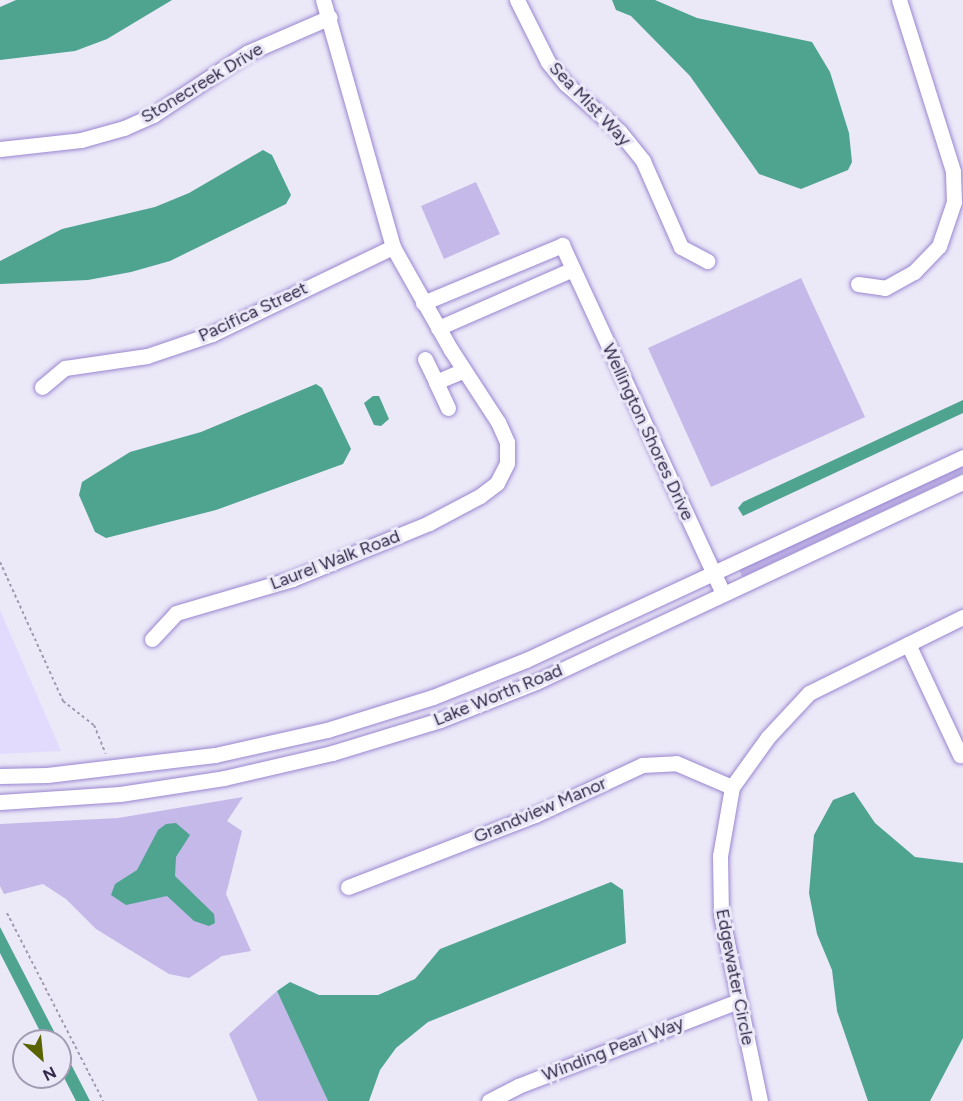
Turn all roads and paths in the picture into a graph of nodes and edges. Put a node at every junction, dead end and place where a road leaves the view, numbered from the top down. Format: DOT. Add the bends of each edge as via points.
graph roads {
  1 [pos="323,0"];
  2 [pos="517,0"];
  3 [pos="899,0"];
  4 [pos="330,17"];
  5 [pos="0,149"];
  6 [pos="393,247"];
  7 [pos="707,261"];
  8 [pos="573,269"];
  9 [pos="858,284"];
  10 [pos="423,303"];
  11 [pos="438,328"];
  12 [pos="425,359"];
  13 [pos="464,370"];
  14 [pos="436,382"];
  15 [pos="42,387"];
  16 [pos="448,408"];
  17 [pos="963,457"];
  18 [pos="963,482"];
  19 [pos="0,562"];
  20 [pos="713,573"];
  21 [pos="723,594"];
  22 [pos="963,617"];
  23 [pos="152,639"];
  24 [pos="908,644"];
  25 [pos="106,754"];
  26 [pos="960,755"];
  27 [pos="0,776"];
  28 [pos="732,787"];
  29 [pos="0,802"];
  30 [pos="348,887"];
  31 [pos="7,913"];
  32 [pos="738,1001"];
  33 [pos="103,1101"];
  34 [pos="489,1101"];
  35 [pos="760,1101"];
  1 -- 4 [label="street"];
  2 -- 7 [label="street, Sea Mist Way" via="548,62 566,84 619,131 643,161 681,246"];
  3 -- 9 [label="street" via="952,171 954,202 939,246 914,272 885,288"];
  4 -- 5 [label="street, Stonecreek Drive" via="247,53 153,115 124,128 81,140"];
  4 -- 6 [label="street"];
  6 -- 10 [label="street"];
  6 -- 15 [label="street, Pacifica Street" via="212,334 147,356 65,368"];
  8 -- 10 [label="street, Wellington Shores Drive" via="562,246"];
  8 -- 11 [label="street"];
  8 -- 20 [label="street, Wellington Shores Drive"];
  10 -- 11 [label="street"];
  11 -- 13 [label="street"];
  12 -- 14 [label="street"];
  13 -- 14 [label="street"];
  13 -- 23 [label="street, Laurel Walk Road" via="507,442 507,463 497,483 429,522 303,575 176,613"];
  14 -- 16 [label="street"];
  17 -- 20 [label="street, Lake Worth Road"];
  18 -- 21 [label="street, Lake Worth Road"];
  19 -- 25 [label="path" via="63,701 94,725"];
  20 -- 21 [label="street, Wellington Shores Drive"];
  20 -- 27 [label="street, Lake Worth Road" via="526,660 433,697 327,730 215,755 47,775"];
  21 -- 29 [label="street, Lake Worth Road" via="536,682 440,720 332,753 224,778 120,794"];
  22 -- 24 [label="street, Edgewater Circle"];
  24 -- 26 [label="street"];
  24 -- 28 [label="street, Edgewater Circle" via="809,693 768,737"];
  28 -- 30 [label="street, Grandview Manor" via="676,763 642,765 535,815"];
  28 -- 32 [label="street, Edgewater Circle" via="720,856 721,914"];
  31 -- 33 [label="path"];
  32 -- 34 [label="street, Winding Pearl Way" via="518,1086"];
  32 -- 35 [label="street, Edgewater Circle"];
}
